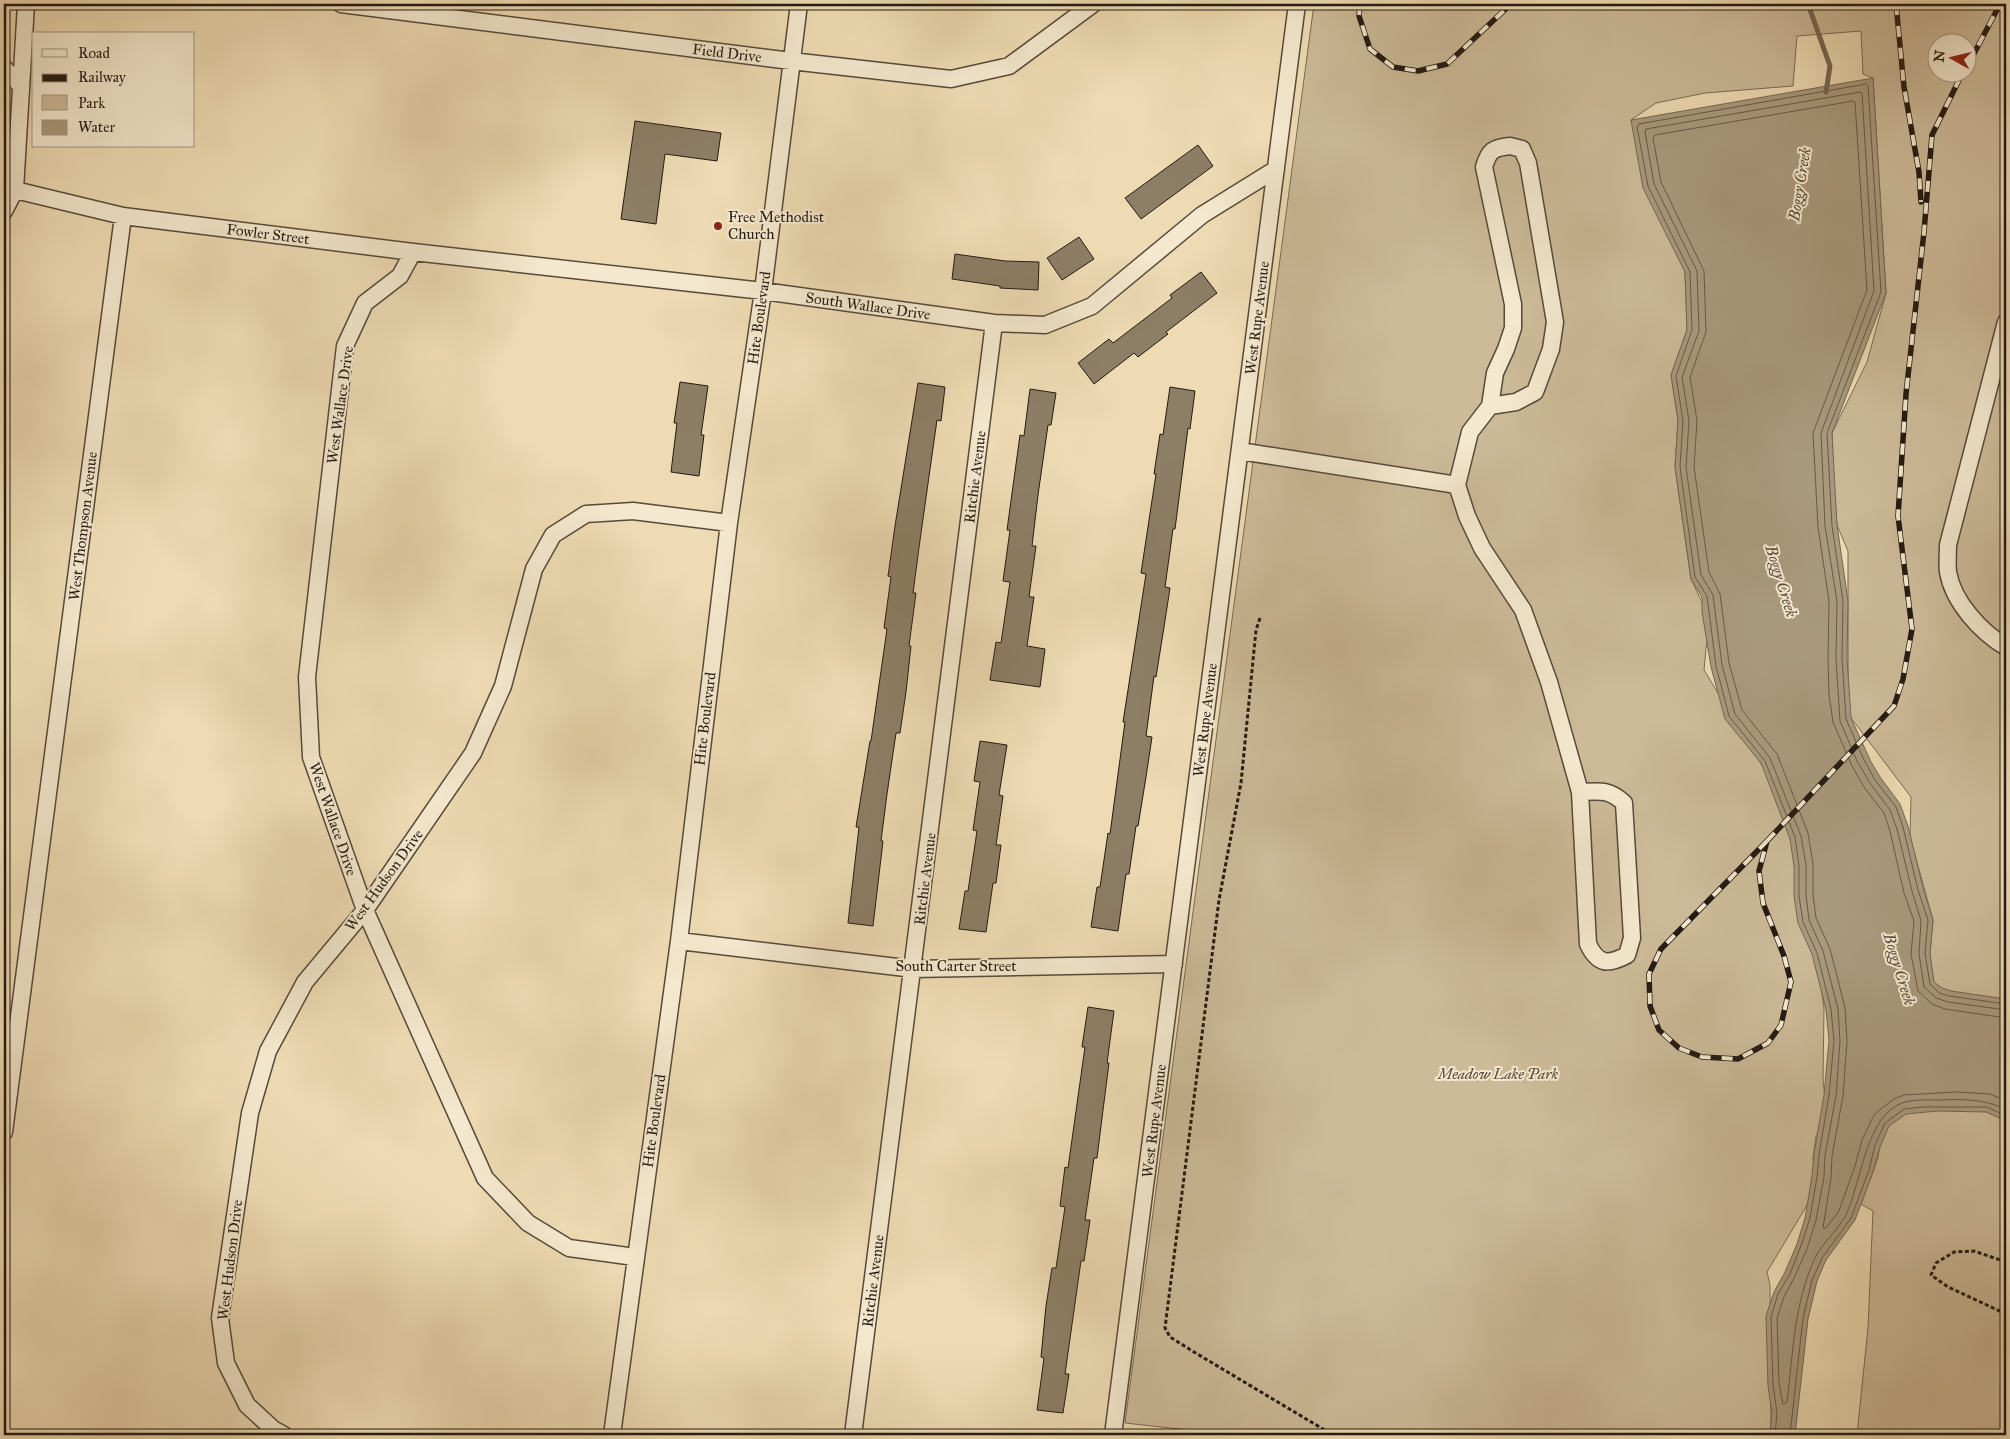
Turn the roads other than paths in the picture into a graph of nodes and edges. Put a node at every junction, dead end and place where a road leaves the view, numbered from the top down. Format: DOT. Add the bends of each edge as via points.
graph roads {
  1 [pos="26,4"];
  2 [pos="341,4"];
  3 [pos="798,4"];
  4 [pos="1093,4"];
  5 [pos="1297,4"];
  6 [pos="791,61"];
  7 [pos="4,68"];
  8 [pos="21,86"];
  9 [pos="1276,169"];
  10 [pos="15,190"];
  11 [pos="4,212"];
  12 [pos="123,216"];
  13 [pos="412,252"];
  14 [pos="763,291"];
  15 [pos="2006,322"];
  16 [pos="994,323"];
  17 [pos="1490,406"];
  18 [pos="1240,451"];
  19 [pos="1457,485"];
  20 [pos="729,523"];
  21 [pos="2006,646"];
  22 [pos="1580,792"];
  23 [pos="365,910"];
  24 [pos="679,941"];
  25 [pos="1174,964"];
  26 [pos="914,968"];
  27 [pos="4,1132"];
  28 [pos="635,1258"];
  29 [pos="284,1435"];
  30 [pos="612,1435"];
  31 [pos="853,1435"];
  32 [pos="1113,1435"];
  1 -- 8 [label="street"];
  2 -- 6 [label="street, Field Drive"];
  3 -- 6 [label="street, Hite Boulevard"];
  4 -- 6 [label="street, Field Drive" via="1009,66 951,79"];
  5 -- 9 [label="street, West Rupe Avenue"];
  6 -- 14 [label="street, Hite Boulevard"];
  7 -- 8 [label="street"];
  8 -- 10 [label="street"];
  9 -- 16 [label="street, South Wallace Drive" via="1202,215 1092,306 1045,325"];
  9 -- 18 [label="street, West Rupe Avenue"];
  10 -- 11 [label="street"];
  10 -- 12 [label="street"];
  12 -- 13 [label="street, Fowler Street"];
  12 -- 27 [label="street, West Thompson Avenue"];
  13 -- 14 [label="street, South Wallace Drive"];
  13 -- 23 [label="street, West Wallace Drive" via="400,276 366,303 346,346 307,677 311,757"];
  14 -- 16 [label="street, South Wallace Drive"];
  14 -- 20 [label="street, Hite Boulevard"];
  15 -- 21 [label="street" via="1948,545 1948,571 1954,593 1972,618 1993,639"];
  16 -- 26 [label="street, Ritchie Avenue"];
  17 -- 17 [label="street" via="1516,402 1535,392 1551,350 1555,322 1528,163 1522,148 1510,146 1497,147 1488,154 1484,166 1513,304 1513,328 1495,373"];
  17 -- 19 [label="street" via="1470,432"];
  18 -- 19 [label="street"];
  18 -- 25 [label="street, West Rupe Avenue"];
  19 -- 22 [label="street" via="1482,548 1523,610 1549,682"];
  20 -- 23 [label="street, West Hudson Drive" via="633,511 586,514 553,536 534,569 503,686 473,753"];
  20 -- 24 [label="street, Hite Boulevard"];
  22 -- 22 [label="street" via="1588,944 1594,956 1606,962 1616,961 1627,955 1632,938 1624,803 1613,793"];
  23 -- 28 [label="street, West Wallace Drive" via="485,1178 528,1223 570,1248"];
  23 -- 29 [label="street, West Hudson Drive" via="305,982 268,1051 250,1113 220,1318 226,1363 247,1405"];
  24 -- 26 [label="street, South Carter Street"];
  24 -- 28 [label="street, Hite Boulevard"];
  25 -- 26 [label="street, South Carter Street"];
  25 -- 32 [label="street, West Rupe Avenue"];
  26 -- 31 [label="street, Ritchie Avenue"];
  28 -- 30 [label="street, Hite Boulevard"];
}
